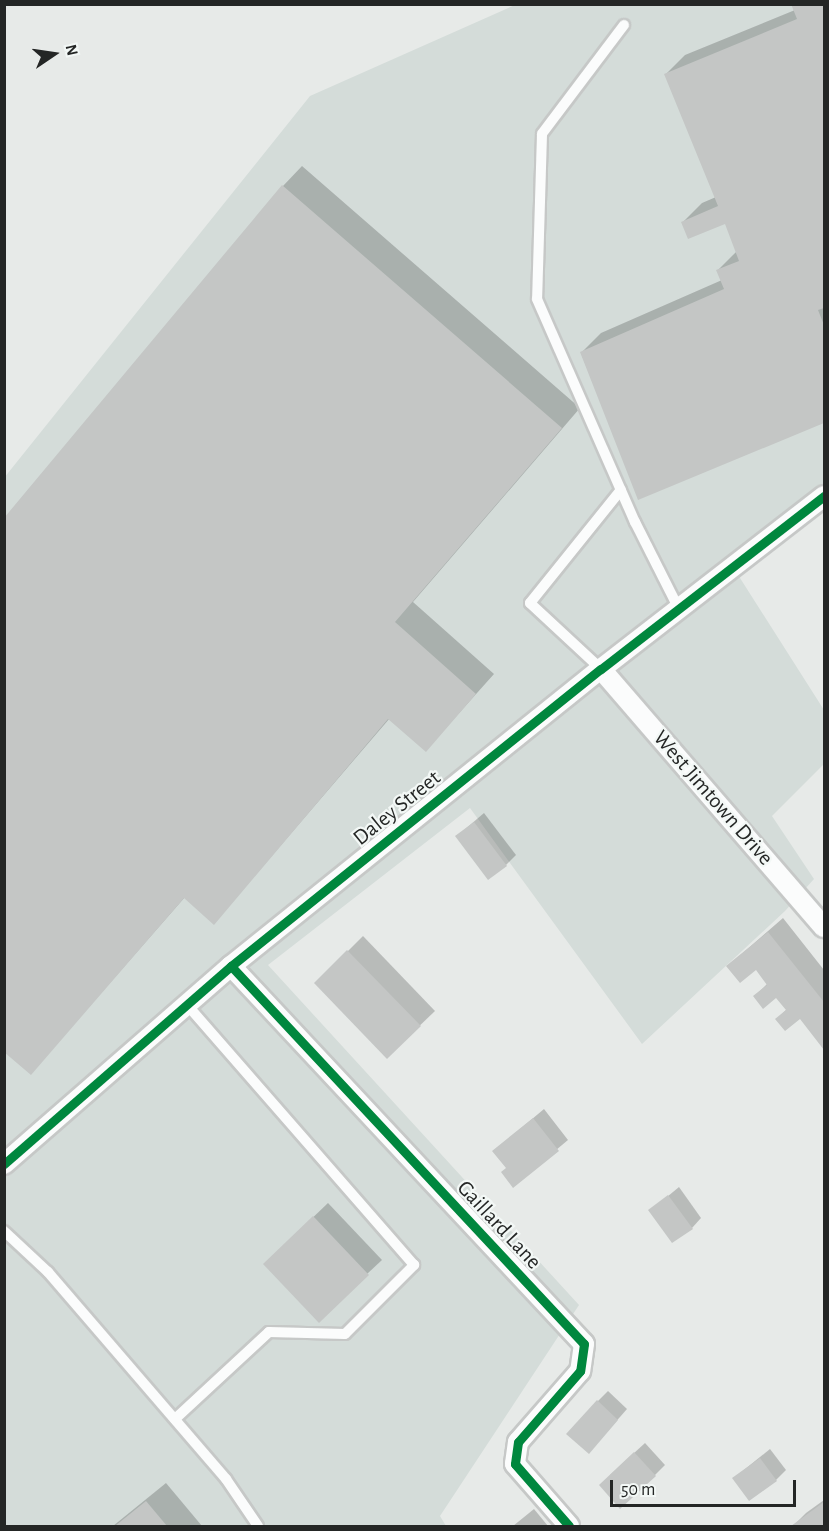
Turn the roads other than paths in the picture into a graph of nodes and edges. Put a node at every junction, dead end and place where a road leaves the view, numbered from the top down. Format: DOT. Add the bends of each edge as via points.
graph roads {
  1 [pos="624,25"];
  2 [pos="621,490"];
  3 [pos="825,496"];
  4 [pos="679,609"];
  5 [pos="601,669"];
  6 [pos="825,927"];
  7 [pos="231,966"];
  8 [pos="187,1005"];
  9 [pos="4,1164"];
  10 [pos="4,1231"];
  11 [pos="174,1419"];
  12 [pos="258,1527"];
  13 [pos="569,1527"];
  1 -- 2 [label="lane" via="542,134 537,299"];
  2 -- 4 [label="lane"];
  2 -- 5 [label="lane" via="530,603"];
  3 -- 4 [label="street, Daley Street"];
  4 -- 5 [label="street, Daley Street"];
  5 -- 6 [label="street, West Jimtown Drive"];
  5 -- 7 [label="street, Daley Street"];
  7 -- 8 [label="street, Daley Street"];
  7 -- 13 [label="street, Gaillard Lane" via="584,1344 580,1371 518,1442 515,1464"];
  8 -- 9 [label="street, Daley Street"];
  8 -- 11 [label="lane" via="414,1264 345,1334 269,1332"];
  10 -- 11 [label="lane" via="48,1272"];
  11 -- 12 [label="lane" via="226,1479"];
}
